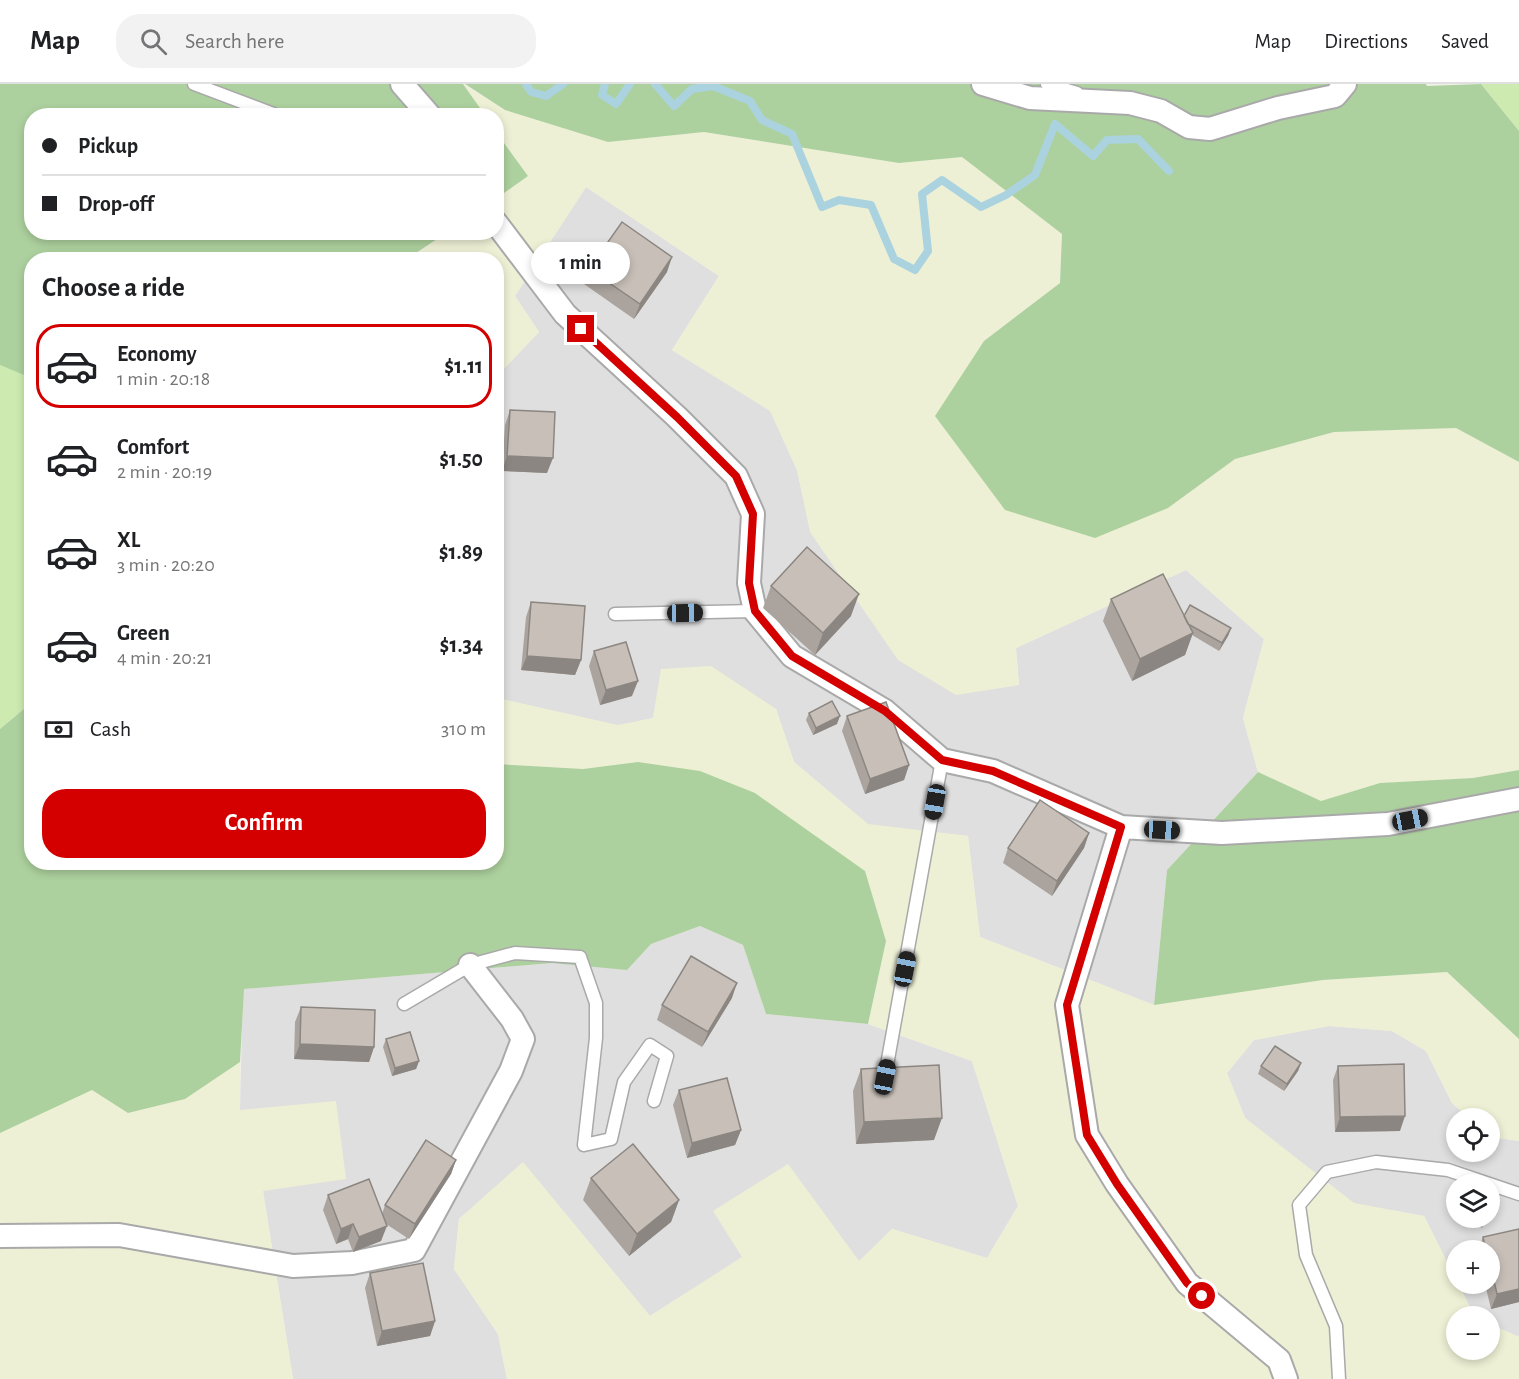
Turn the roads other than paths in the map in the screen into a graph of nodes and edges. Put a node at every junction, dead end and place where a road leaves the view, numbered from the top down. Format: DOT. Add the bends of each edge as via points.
graph roads {
  1 [pos="194,84"];
  2 [pos="402,84"];
  3 [pos="983,84"];
  4 [pos="1047,84"];
  5 [pos="1345,84"];
  6 [pos="1110,102"];
  7 [pos="258,108"];
  8 [pos="422,108"];
  9 [pos="504,234"];
  10 [pos="755,611"];
  11 [pos="615,614"];
  12 [pos="942,760"];
  13 [pos="1519,799"];
  14 [pos="1121,827"];
  15 [pos="470,965"];
  16 [pos="404,1004"];
  17 [pos="885,1077"];
  18 [pos="654,1101"];
  19 [pos="1519,1194"];
  20 [pos="0,1236"];
  21 [pos="1286,1379"];
  22 [pos="1339,1379"];
  1 -- 7 [label="lane"];
  2 -- 8 [label="street"];
  3 -- 6 [label="street" via="1030,98"];
  4 -- 6 [label="lane"];
  5 -- 6 [label="street" via="1335,96 1210,129 1189,127 1161,111"];
  9 -- 10 [label="street" via="565,314 736,476 753,514 749,583"];
  10 -- 11 [label="lane"];
  10 -- 12 [label="street" via="792,656 885,711"];
  12 -- 14 [label="street" via="993,771"];
  12 -- 17 [label="lane"];
  13 -- 14 [label="street" via="1388,824 1222,833"];
  14 -- 21 [label="street" via="1067,1005 1087,1135 1187,1283 1279,1360"];
  15 -- 16 [label="lane"];
  15 -- 18 [label="lane" via="515,953 580,957 596,1003 584,1145 611,1139 624,1082 650,1045 667,1056"];
  15 -- 20 [label="street" via="512,1019 523,1040 511,1071 414,1250 352,1263 293,1266 119,1235"];
  19 -- 22 [label="lane" via="1448,1170 1376,1162 1327,1172 1299,1205 1306,1255 1336,1326"];
}
